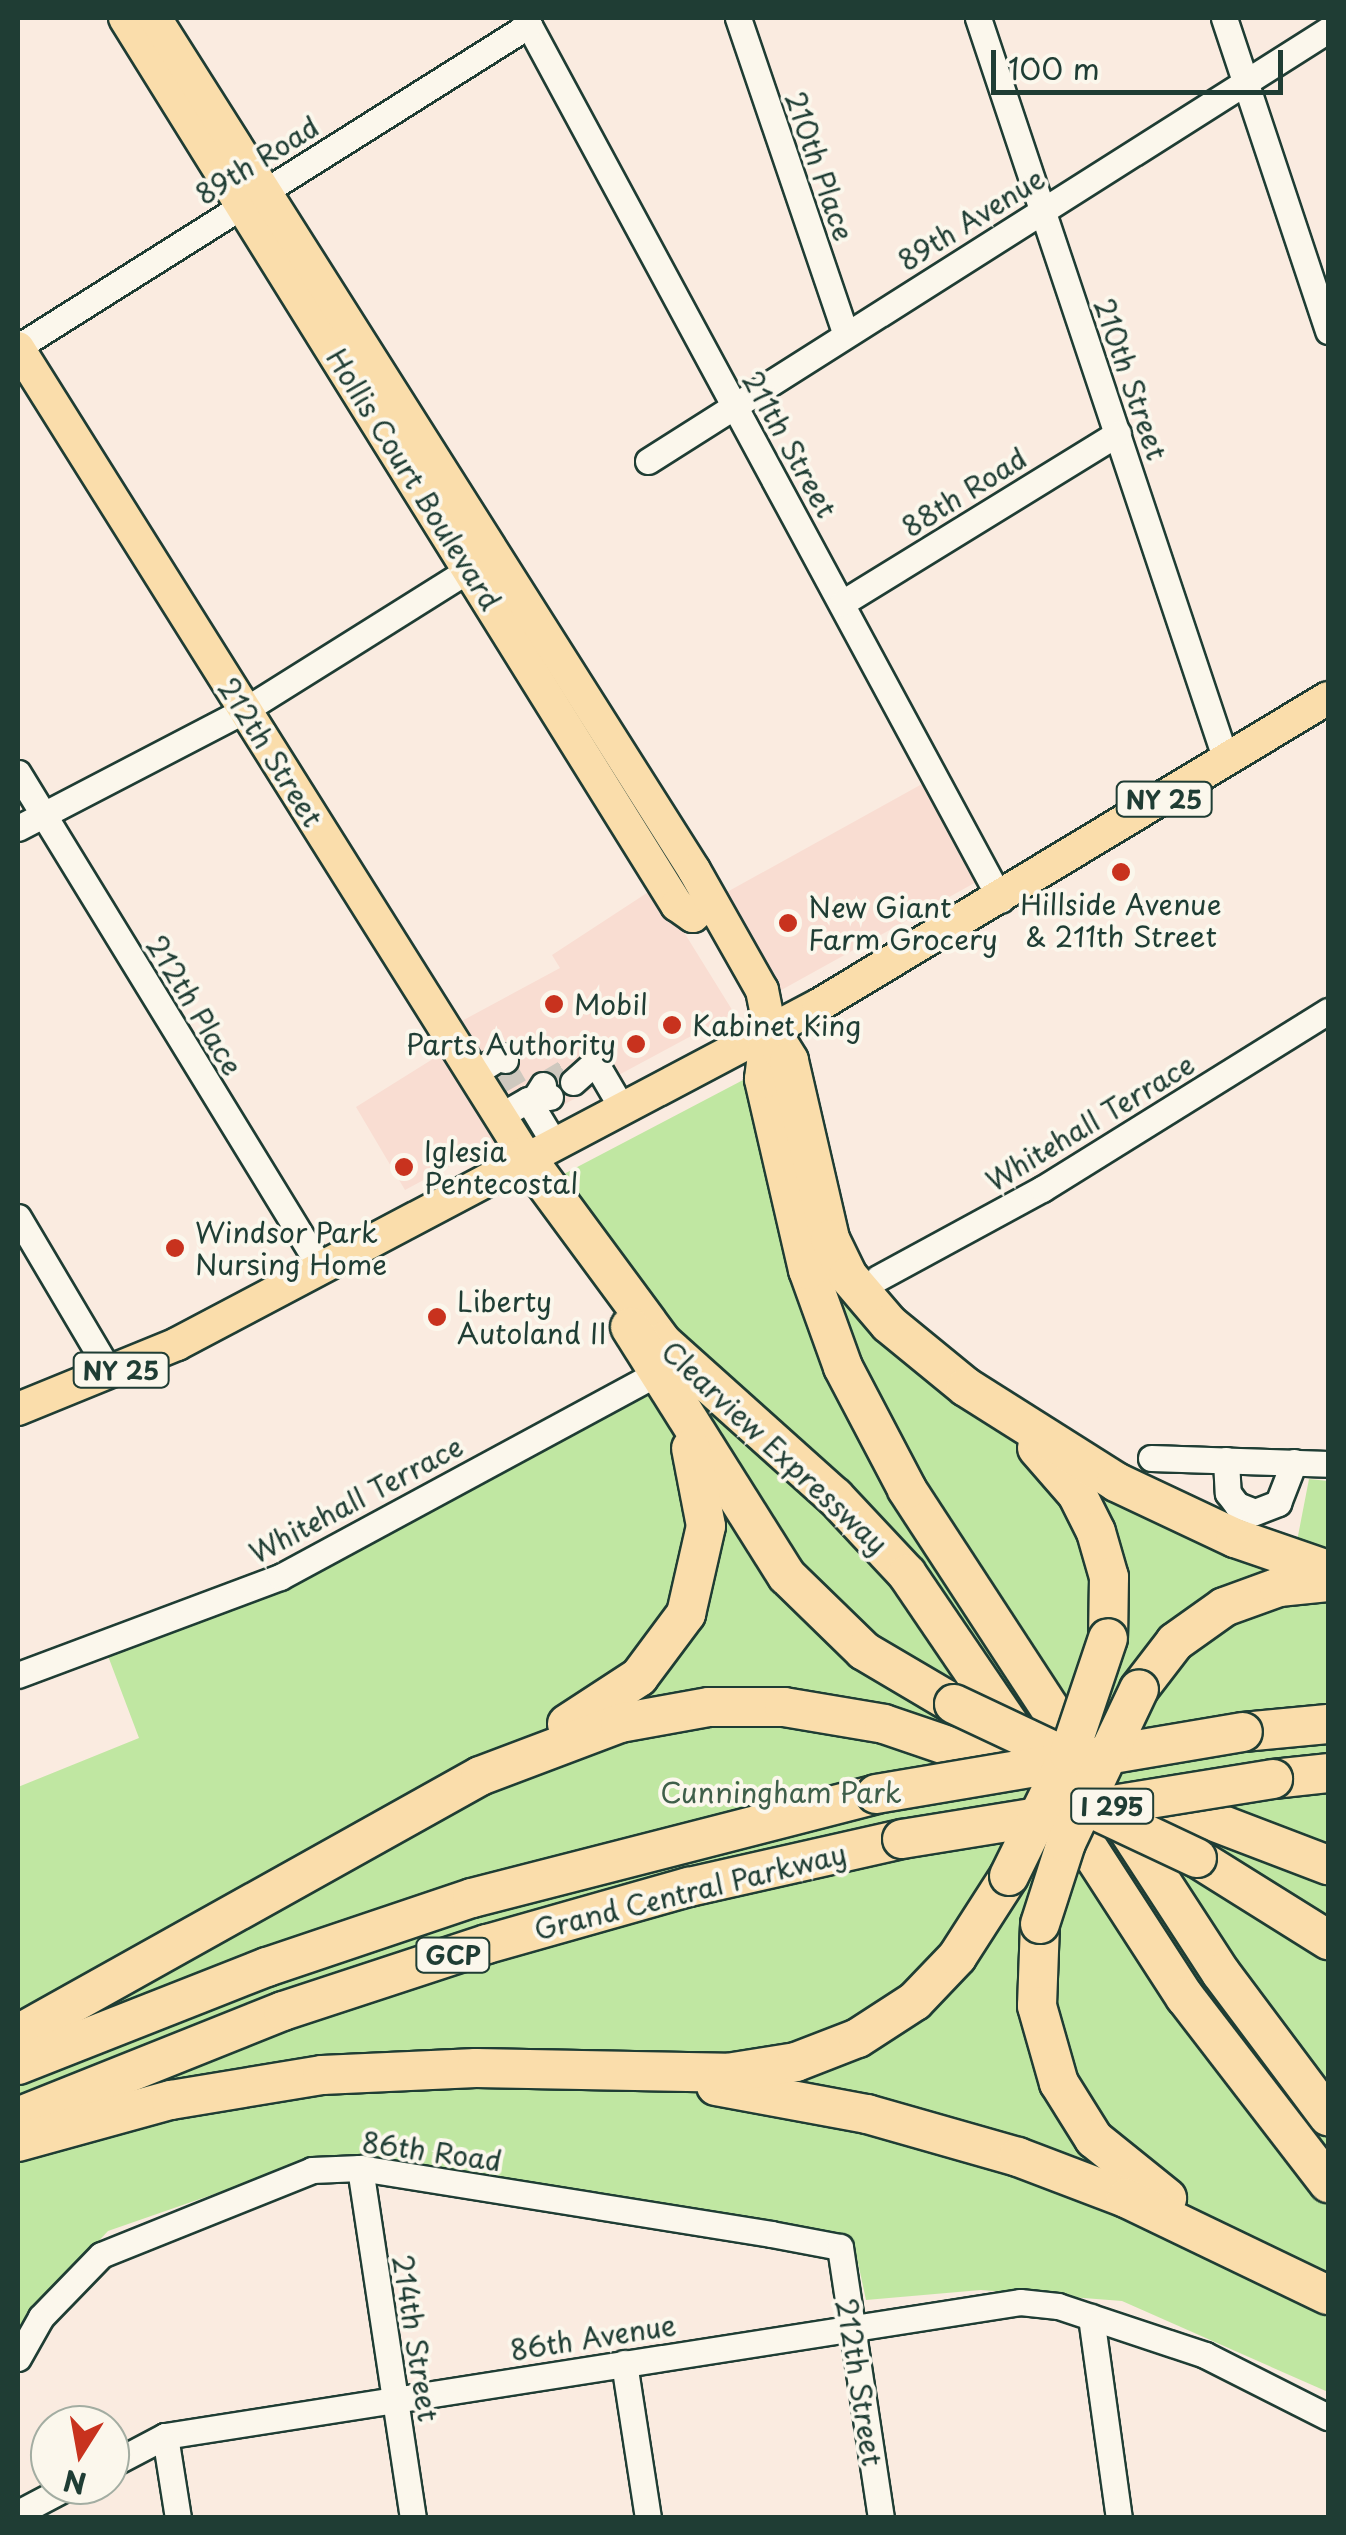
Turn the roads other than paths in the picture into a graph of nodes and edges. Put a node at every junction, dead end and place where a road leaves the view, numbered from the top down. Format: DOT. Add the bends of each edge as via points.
graph roads {
  1 [pos="125,18"];
  2 [pos="155,18"];
  3 [pos="738,18"];
  4 [pos="978,18"];
  5 [pos="1224,18"];
  6 [pos="527,21"];
  7 [pos="1328,30"];
  8 [pos="175,72"];
  9 [pos="1246,82"];
  10 [pos="254,198"];
  11 [pos="1042,210"];
  12 [pos="1328,331"];
  13 [pos="845,333"];
  14 [pos="18,347"];
  15 [pos="734,405"];
  16 [pos="1118,433"];
  17 [pos="648,461"];
  18 [pos="482,561"];
  19 [pos="842,603"];
  20 [pos="1328,698"];
  21 [pos="244,710"];
  22 [pos="1226,760"];
  23 [pos="18,773"];
  24 [pos="43,815"];
  25 [pos="18,828"];
  26 [pos="1000,900"];
  27 [pos="1328,1012"];
  28 [pos="770,1030"];
  29 [pos="573,1074"];
  30 [pos="622,1108"];
  31 [pos="540,1149"];
  32 [pos="18,1217"];
  33 [pos="320,1268"];
  34 [pos="878,1278"];
  35 [pos="613,1282"];
  36 [pos="933,1362"];
  37 [pos="110,1374"];
  38 [pos="655,1374"];
  39 [pos="18,1409"];
  40 [pos="1152,1458"];
  41 [pos="1226,1460"];
  42 [pos="1294,1462"];
  43 [pos="1328,1464"];
  44 [pos="1328,1570"];
  45 [pos="1328,1582"];
  46 [pos="18,1676"];
  47 [pos="1328,1724"];
  48 [pos="1328,1774"];
  49 [pos="454,1790"];
  50 [pos="1328,1865"];
  51 [pos="1328,1940"];
  52 [pos="18,2034"];
  53 [pos="18,2065"];
  54 [pos="575,2070"];
  55 [pos="1328,2116"];
  56 [pos="18,2117"];
  57 [pos="18,2142"];
  58 [pos="360,2168"];
  59 [pos="1328,2183"];
  60 [pos="840,2247"];
  61 [pos="1292,2274"];
  62 [pos="1328,2295"];
  63 [pos="1091,2317"];
  64 [pos="852,2329"];
  65 [pos="18,2358"];
  66 [pos="624,2362"];
  67 [pos="394,2398"];
  68 [pos="1328,2418"];
  69 [pos="166,2436"];
  70 [pos="130,2455"];
  71 [pos="178,2518"];
  72 [pos="413,2518"];
  73 [pos="648,2518"];
  74 [pos="881,2518"];
  75 [pos="1119,2518"];
  1 -- 8 [label="main road, Hollis Court Boulevard"];
  2 -- 8 [label="main road, Hollis Court Boulevard"];
  3 -- 13 [label="street, 210th Place"];
  4 -- 11 [label="street, 210th Street"];
  5 -- 9 [label="street"];
  6 -- 10 [label="street, 89th Road"];
  6 -- 15 [label="street, 211th Street"];
  7 -- 9 [label="street, 89th Avenue"];
  8 -- 10 [label="main road, Hollis Court Boulevard"];
  9 -- 11 [label="street, 89th Avenue"];
  9 -- 12 [label="street"];
  10 -- 14 [label="street, 89th Road"];
  10 -- 18 [label="main road, Hollis Court Boulevard"];
  11 -- 13 [label="street, 89th Avenue"];
  11 -- 16 [label="street, 210th Street"];
  13 -- 15 [label="street, 89th Avenue"];
  14 -- 21 [label="main road, 212th Street"];
  15 -- 17 [label="street, 89th Avenue"];
  15 -- 19 [label="street, 211th Street"];
  16 -- 19 [label="street, 88th Road"];
  16 -- 22 [label="street, 210th Street"];
  18 -- 21 [label="street"];
  18 -- 28 [label="main road, Hollis Court Boulevard" via="623,786 709,901 762,990"];
  19 -- 26 [label="street, 211th Street"];
  20 -- 22 [label="main road, NY 25"];
  21 -- 24 [label="street"];
  21 -- 31 [label="main road, 212th Street" via="518,1085"];
  22 -- 26 [label="main road, NY 25"];
  23 -- 24 [label="street, 212th Place"];
  24 -- 25 [label="street"];
  24 -- 33 [label="street, 212th Place"];
  26 -- 28 [label="main road, NY 25"];
  27 -- 34 [label="street, Whitehall Terrace" via="1042,1190"];
  28 -- 30 [label="main road, NY 25"];
  28 -- 36 [label="highway" via="789,1062 822,1215 839,1259 873,1308"];
  28 -- 55 [label="highway, Clearview Expressway / I 295" via="763,1076 799,1234 832,1340 870,1425 1191,1929"];
  29 -- 30 [label="street" via="595,1062"];
  30 -- 31 [label="main road, NY 25"];
  31 -- 33 [label="main road, NY 25"];
  31 -- 35 [label="highway, Clearview Expressway / I 295"];
  32 -- 37 [label="street"];
  33 -- 37 [label="main road, NY 25"];
  35 -- 38 [label="highway"];
  35 -- 59 [label="highway, Clearview Expressway / I 295" via="696,1378 848,1510 928,1599 1185,1998"];
  36 -- 44 [label="highway" via="1116,1482 1235,1538"];
  36 -- 54 [label="highway, bridge" via="1038,1449 1077,1494 1109,1578 1108,1638 1069,1754 1009,1876 930,1987 878,2028 837,2048 728,2073"];
  37 -- 39 [label="main road, NY 25"];
  38 -- 46 [label="street, Whitehall Terrace" via="280,1577"];
  38 -- 49 [label="highway" via="689,1444 704,1506 703,1560 686,1614 653,1663 623,1690"];
  38 -- 50 [label="highway, bridge" via="766,1547 812,1604 894,1672 1160,1801"];
  40 -- 41 [label="street"];
  41 -- 42 [label="street"];
  41 -- 42 [label="street" via="1228,1492 1237,1505 1255,1512 1278,1503"];
  42 -- 43 [label="street"];
  45 -- 61 [label="highway, bridge" via="1280,1587 1224,1607 1176,1642 1139,1688 1066,1843 1040,1924 1035,1986 1059,2083 1086,2129 1147,2186"];
  47 -- 53 [label="highway, Grand Central Parkway / GCP, bridge" via="1243,1732 876,1794 472,1898 267,1966"];
  48 -- 56 [label="highway, Grand Central Parkway / GCP, bridge" via="902,1838 672,1891 416,1966 216,2036"];
  49 -- 51 [label="highway, bridge" via="576,1736 709,1707 850,1716 990,1760 1198,1858"];
  49 -- 52 [label="highway"];
  54 -- 57 [label="highway" via="322,2075 171,2100"];
  54 -- 61 [label="highway" via="744,2090 948,2136 1098,2186"];
  58 -- 60 [label="street, 86th Road"];
  58 -- 65 [label="street, 86th Road" via="312,2170 101,2255 41,2316"];
  58 -- 67 [label="street, 214th Street"];
  60 -- 64 [label="street, 212th Street"];
  61 -- 62 [label="highway"];
  63 -- 64 [label="street, 86th Avenue" via="1020,2302"];
  63 -- 68 [label="street" via="1205,2355"];
  63 -- 75 [label="street"];
  64 -- 66 [label="street, 86th Avenue"];
  64 -- 74 [label="street, 212th Street"];
  66 -- 67 [label="street, 86th Avenue"];
  66 -- 73 [label="street"];
  67 -- 69 [label="street, 86th Avenue"];
  67 -- 72 [label="street, 214th Street"];
  69 -- 70 [label="street, 86th Avenue"];
  69 -- 71 [label="street"];
}
